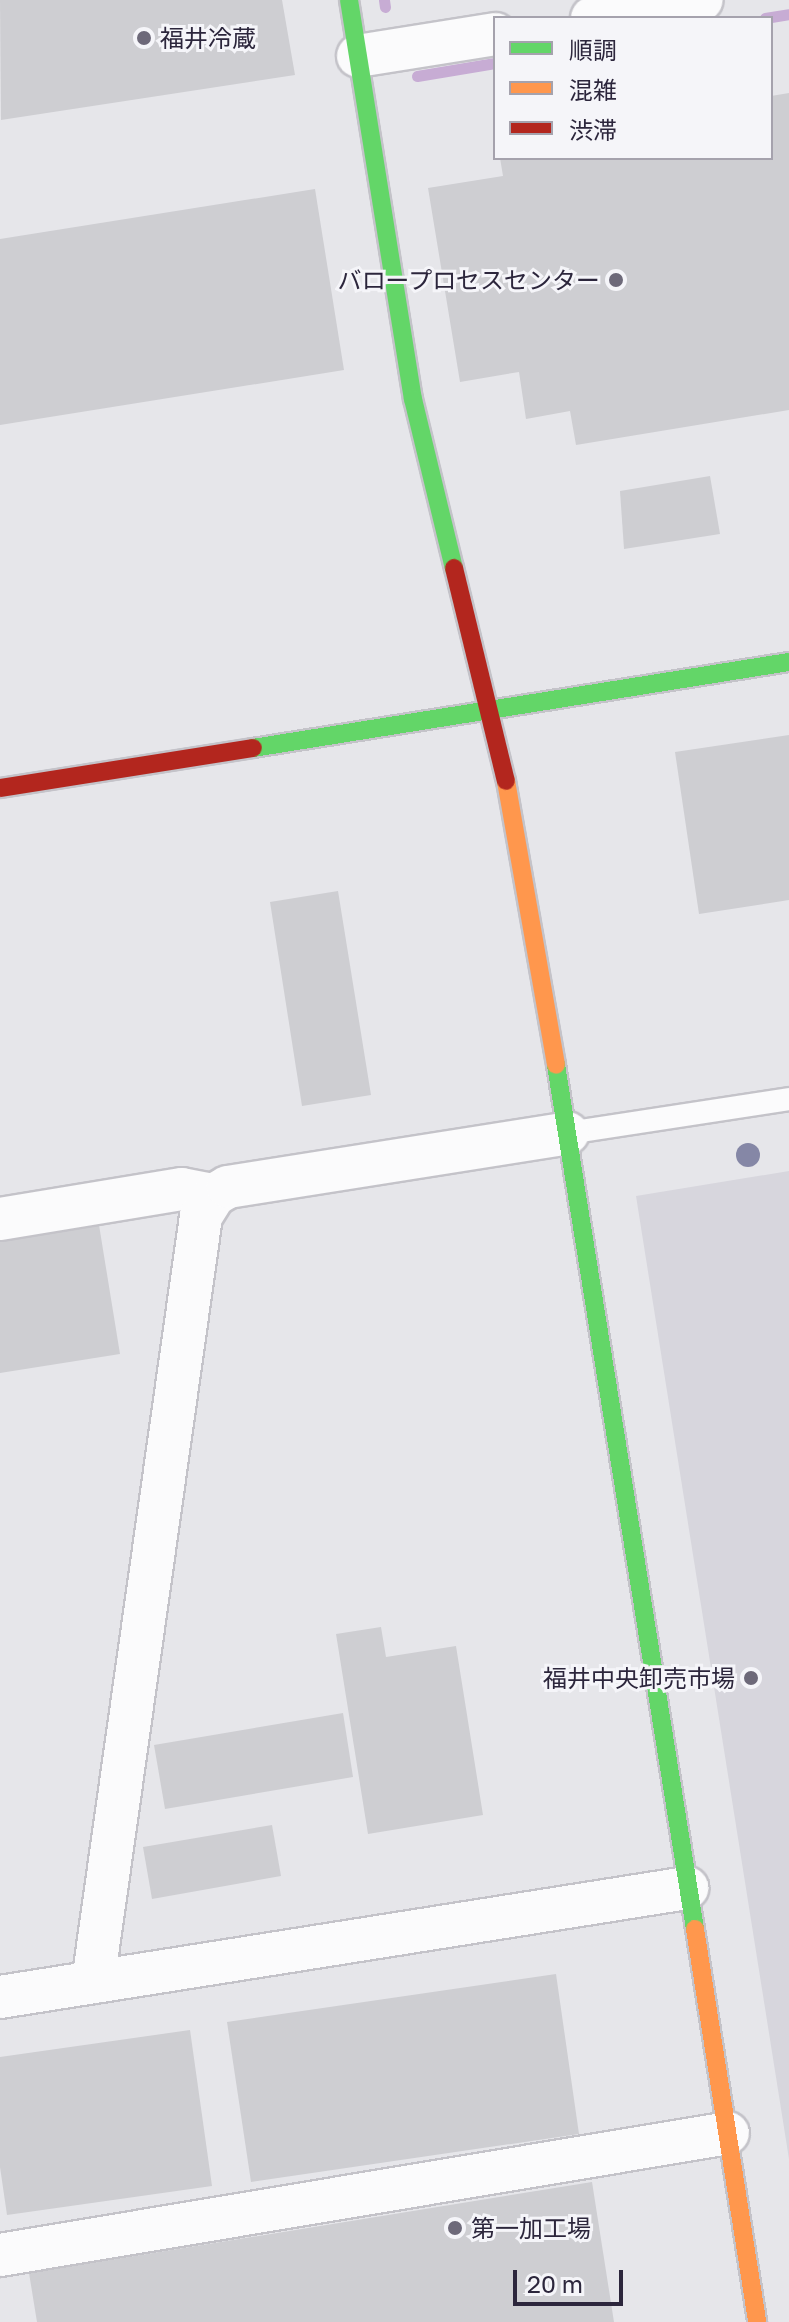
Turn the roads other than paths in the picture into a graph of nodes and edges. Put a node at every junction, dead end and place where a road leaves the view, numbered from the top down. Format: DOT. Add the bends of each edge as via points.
graph roads {
  1 [pos="349,0"];
  2 [pos="702,0"];
  3 [pos="604,16"];
  4 [pos="493,34"];
  5 [pos="358,56"];
  6 [pos="789,662"];
  7 [pos="489,710"];
  8 [pos="0,788"];
  9 [pos="789,1099"];
  10 [pos="568,1133"];
  11 [pos="214,1195"];
  12 [pos="0,1219"];
  13 [pos="687,1888"];
  14 [pos="93,1982"];
  15 [pos="0,1997"];
  16 [pos="728,2133"];
  17 [pos="0,2255"];
  18 [pos="757,2322"];
  1 -- 5 [label="street"];
  2 -- 3 [label="street"];
  4 -- 5 [label="street"];
  5 -- 7 [label="street" via="413,399"];
  6 -- 7 [label="street"];
  7 -- 8 [label="street"];
  7 -- 10 [label="street"];
  9 -- 10 [label="lane"];
  10 -- 11 [label="street" via="228,1187"];
  10 -- 13 [label="street"];
  11 -- 12 [label="street" via="182,1189"];
  11 -- 14 [label="street" via="201,1216"];
  13 -- 14 [label="street"];
  13 -- 16 [label="street"];
  14 -- 15 [label="street"];
  16 -- 17 [label="street"];
  16 -- 18 [label="street"];
}
